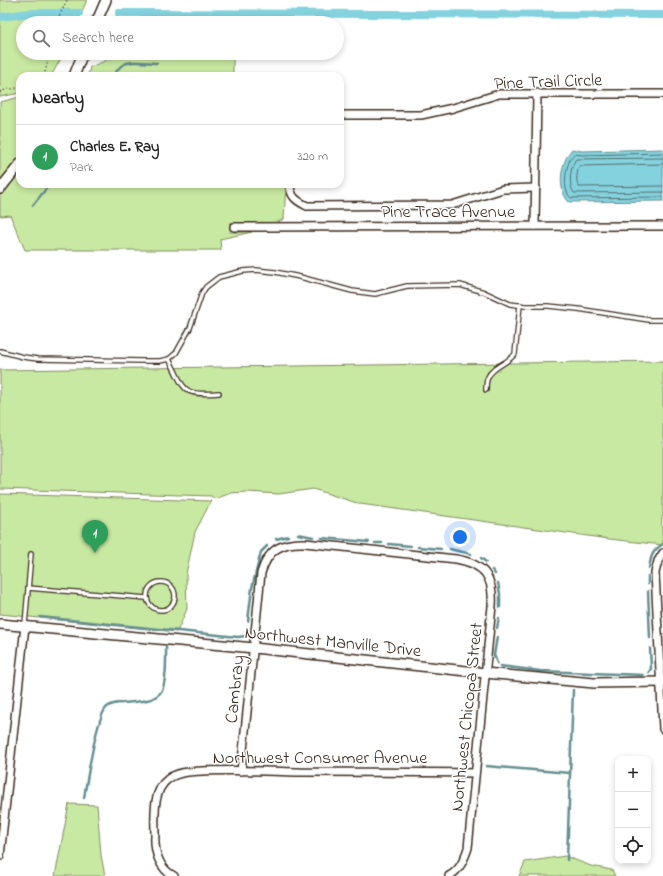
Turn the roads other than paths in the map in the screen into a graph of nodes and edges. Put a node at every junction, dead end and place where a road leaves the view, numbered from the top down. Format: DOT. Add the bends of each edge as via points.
graph roads {
  1 [pos="106,0"];
  2 [pos="99,16"];
  3 [pos="80,60"];
  4 [pos="76,72"];
  5 [pos="537,94"];
  6 [pos="663,94"];
  7 [pos="344,115"];
  8 [pos="16,169"];
  9 [pos="290,188"];
  10 [pos="536,188"];
  11 [pos="0,189"];
  12 [pos="535,226"];
  13 [pos="663,226"];
  14 [pos="234,227"];
  15 [pos="520,306"];
  16 [pos="663,320"];
  17 [pos="0,351"];
  18 [pos="169,359"];
  19 [pos="486,390"];
  20 [pos="220,393"];
  21 [pos="663,553"];
  22 [pos="31,554"];
  23 [pos="264,564"];
  24 [pos="28,588"];
  25 [pos="146,598"];
  26 [pos="0,624"];
  27 [pos="25,626"];
  28 [pos="254,648"];
  29 [pos="485,673"];
  30 [pos="662,682"];
  31 [pos="663,729"];
  32 [pos="241,771"];
  33 [pos="475,773"];
  34 [pos="0,856"];
  35 [pos="174,876"];
  36 [pos="449,876"];
  1 -- 2 [label="street"];
  3 -- 4 [label="street"];
  5 -- 6 [label="street, Pine Trail Circle"];
  5 -- 7 [label="street, Pine Trail Circle" via="498,94 421,115"];
  5 -- 10 [label="street"];
  8 -- 11 [label="street"];
  9 -- 10 [label="street" via="296,201 307,206 452,205 503,189"];
  10 -- 12 [label="street"];
  12 -- 13 [label="street, Pine Trace Avenue"];
  12 -- 14 [label="street, Pine Trace Avenue"];
  15 -- 16 [label="lane" via="548,306"];
  15 -- 18 [label="lane" via="460,285 407,286 375,294 274,272 242,271 219,277 206,287 188,333 176,353"];
  15 -- 19 [label="lane" via="515,354 490,373"];
  17 -- 18 [label="lane" via="38,359"];
  18 -- 20 [label="lane" via="180,382 187,390 201,394"];
  21 -- 30 [label="street" via="655,573"];
  22 -- 24 [label="lane"];
  23 -- 28 [label="street, Cambray"];
  23 -- 29 [label="street, Northwest Chicopa Street" via="278,548 295,542 471,562 485,572 492,591"];
  24 -- 25 [label="lane"];
  24 -- 27 [label="lane"];
  25 -- 25 [label="lane" via="152,608 162,611 171,606 175,594 169,584 158,582 149,588"];
  26 -- 27 [label="street, Northwest Manville Drive"];
  27 -- 28 [label="street, Northwest Manville Drive"];
  27 -- 34 [label="street"];
  28 -- 29 [label="street, Northwest Manville Drive"];
  28 -- 32 [label="street, Cambray"];
  29 -- 30 [label="street, Northwest Manville Drive" via="594,683"];
  29 -- 33 [label="street, Northwest Chicopa Street"];
  30 -- 31 [label="street"];
  32 -- 33 [label="street, Northwest Consumer Avenue"];
  32 -- 35 [label="street, Northwest Consumer Avenue" via="176,774 167,780 158,792 154,843 162,866"];
  33 -- 36 [label="street, Northwest Chicopa Street" via="468,848 460,867"];
}
